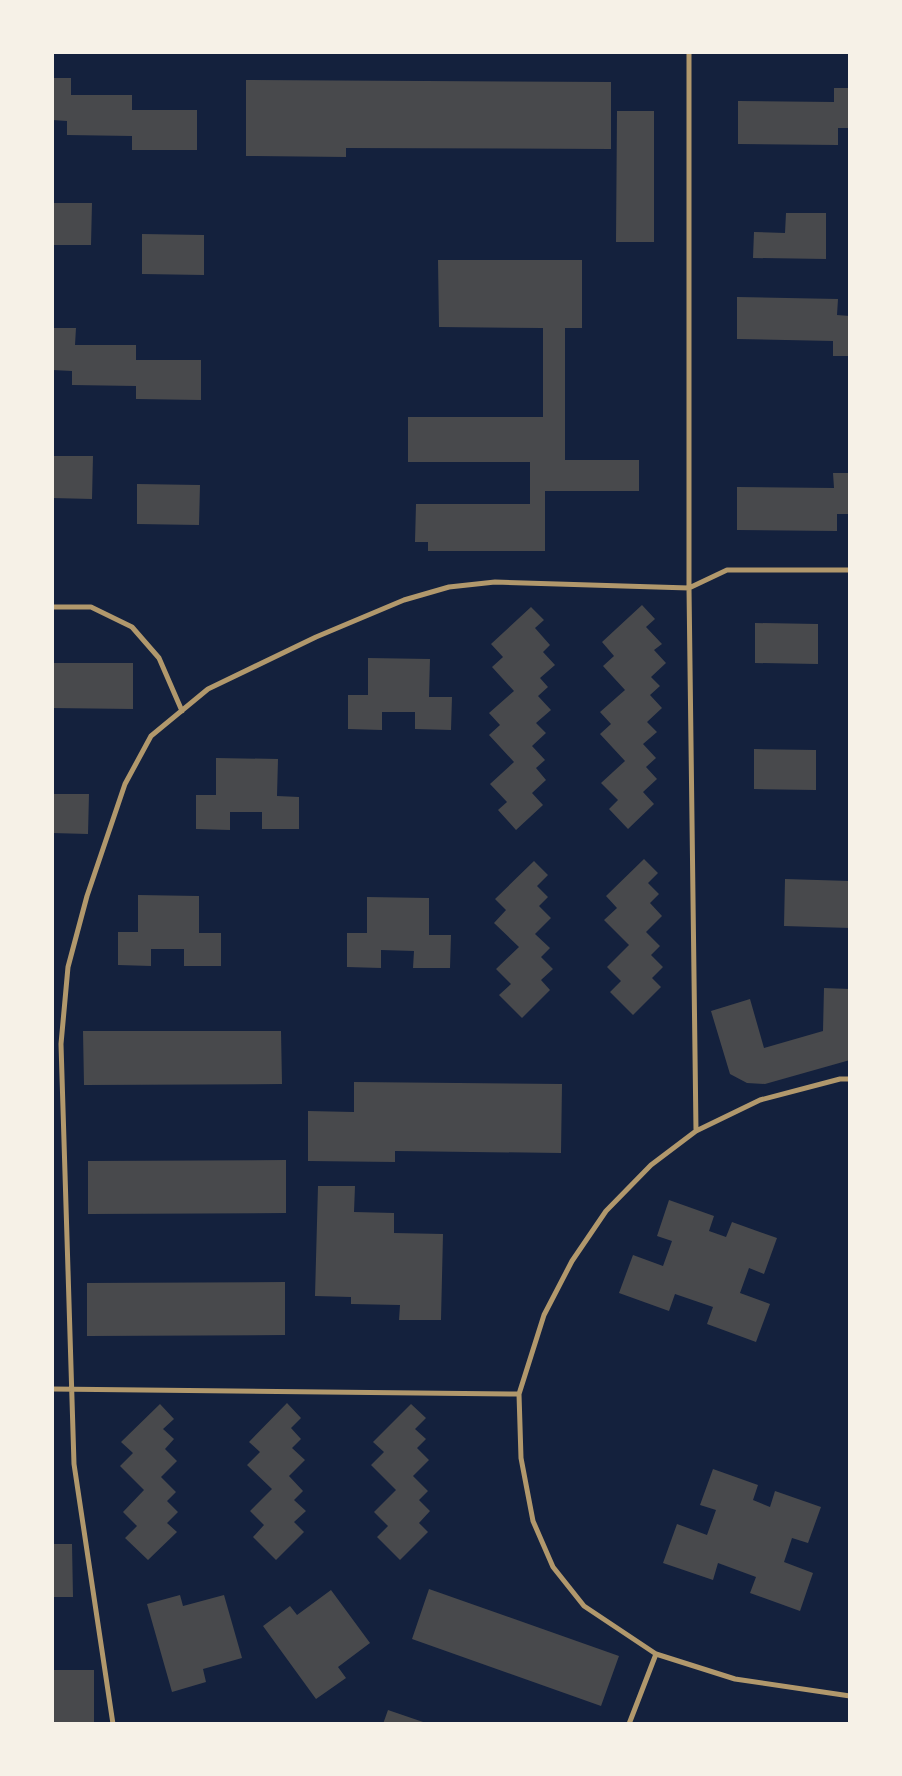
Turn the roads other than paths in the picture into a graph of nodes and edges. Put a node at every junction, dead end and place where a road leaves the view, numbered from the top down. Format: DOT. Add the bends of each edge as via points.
graph roads {
  1 [pos="689,52"];
  2 [pos="849,570"];
  3 [pos="690,588"];
  4 [pos="52,607"];
  5 [pos="182,711"];
  6 [pos="849,1079"];
  7 [pos="695,1131"];
  8 [pos="72,1388"];
  9 [pos="52,1389"];
  10 [pos="519,1394"];
  11 [pos="656,1654"];
  12 [pos="849,1696"];
  13 [pos="113,1724"];
  14 [pos="629,1724"];
  1 -- 3 [label="lane"];
  2 -- 3 [label="lane" via="727,570"];
  3 -- 5 [label="lane" via="495,582 449,587 404,600 304,643 208,689"];
  3 -- 7 [label="lane"];
  4 -- 5 [label="lane" via="91,607 132,627 159,658"];
  5 -- 8 [label="lane" via="151,737 125,784 68,967 61,1044"];
  6 -- 7 [label="lane" via="760,1100"];
  7 -- 10 [label="lane" via="651,1165 606,1211 572,1261 544,1315"];
  8 -- 9 [label="lane"];
  8 -- 10 [label="lane"];
  8 -- 13 [label="lane" via="74,1464"];
  10 -- 11 [label="lane" via="523,1470 533,1521 553,1567 584,1606"];
  11 -- 12 [label="lane" via="735,1679"];
  11 -- 14 [label="lane"];
}
